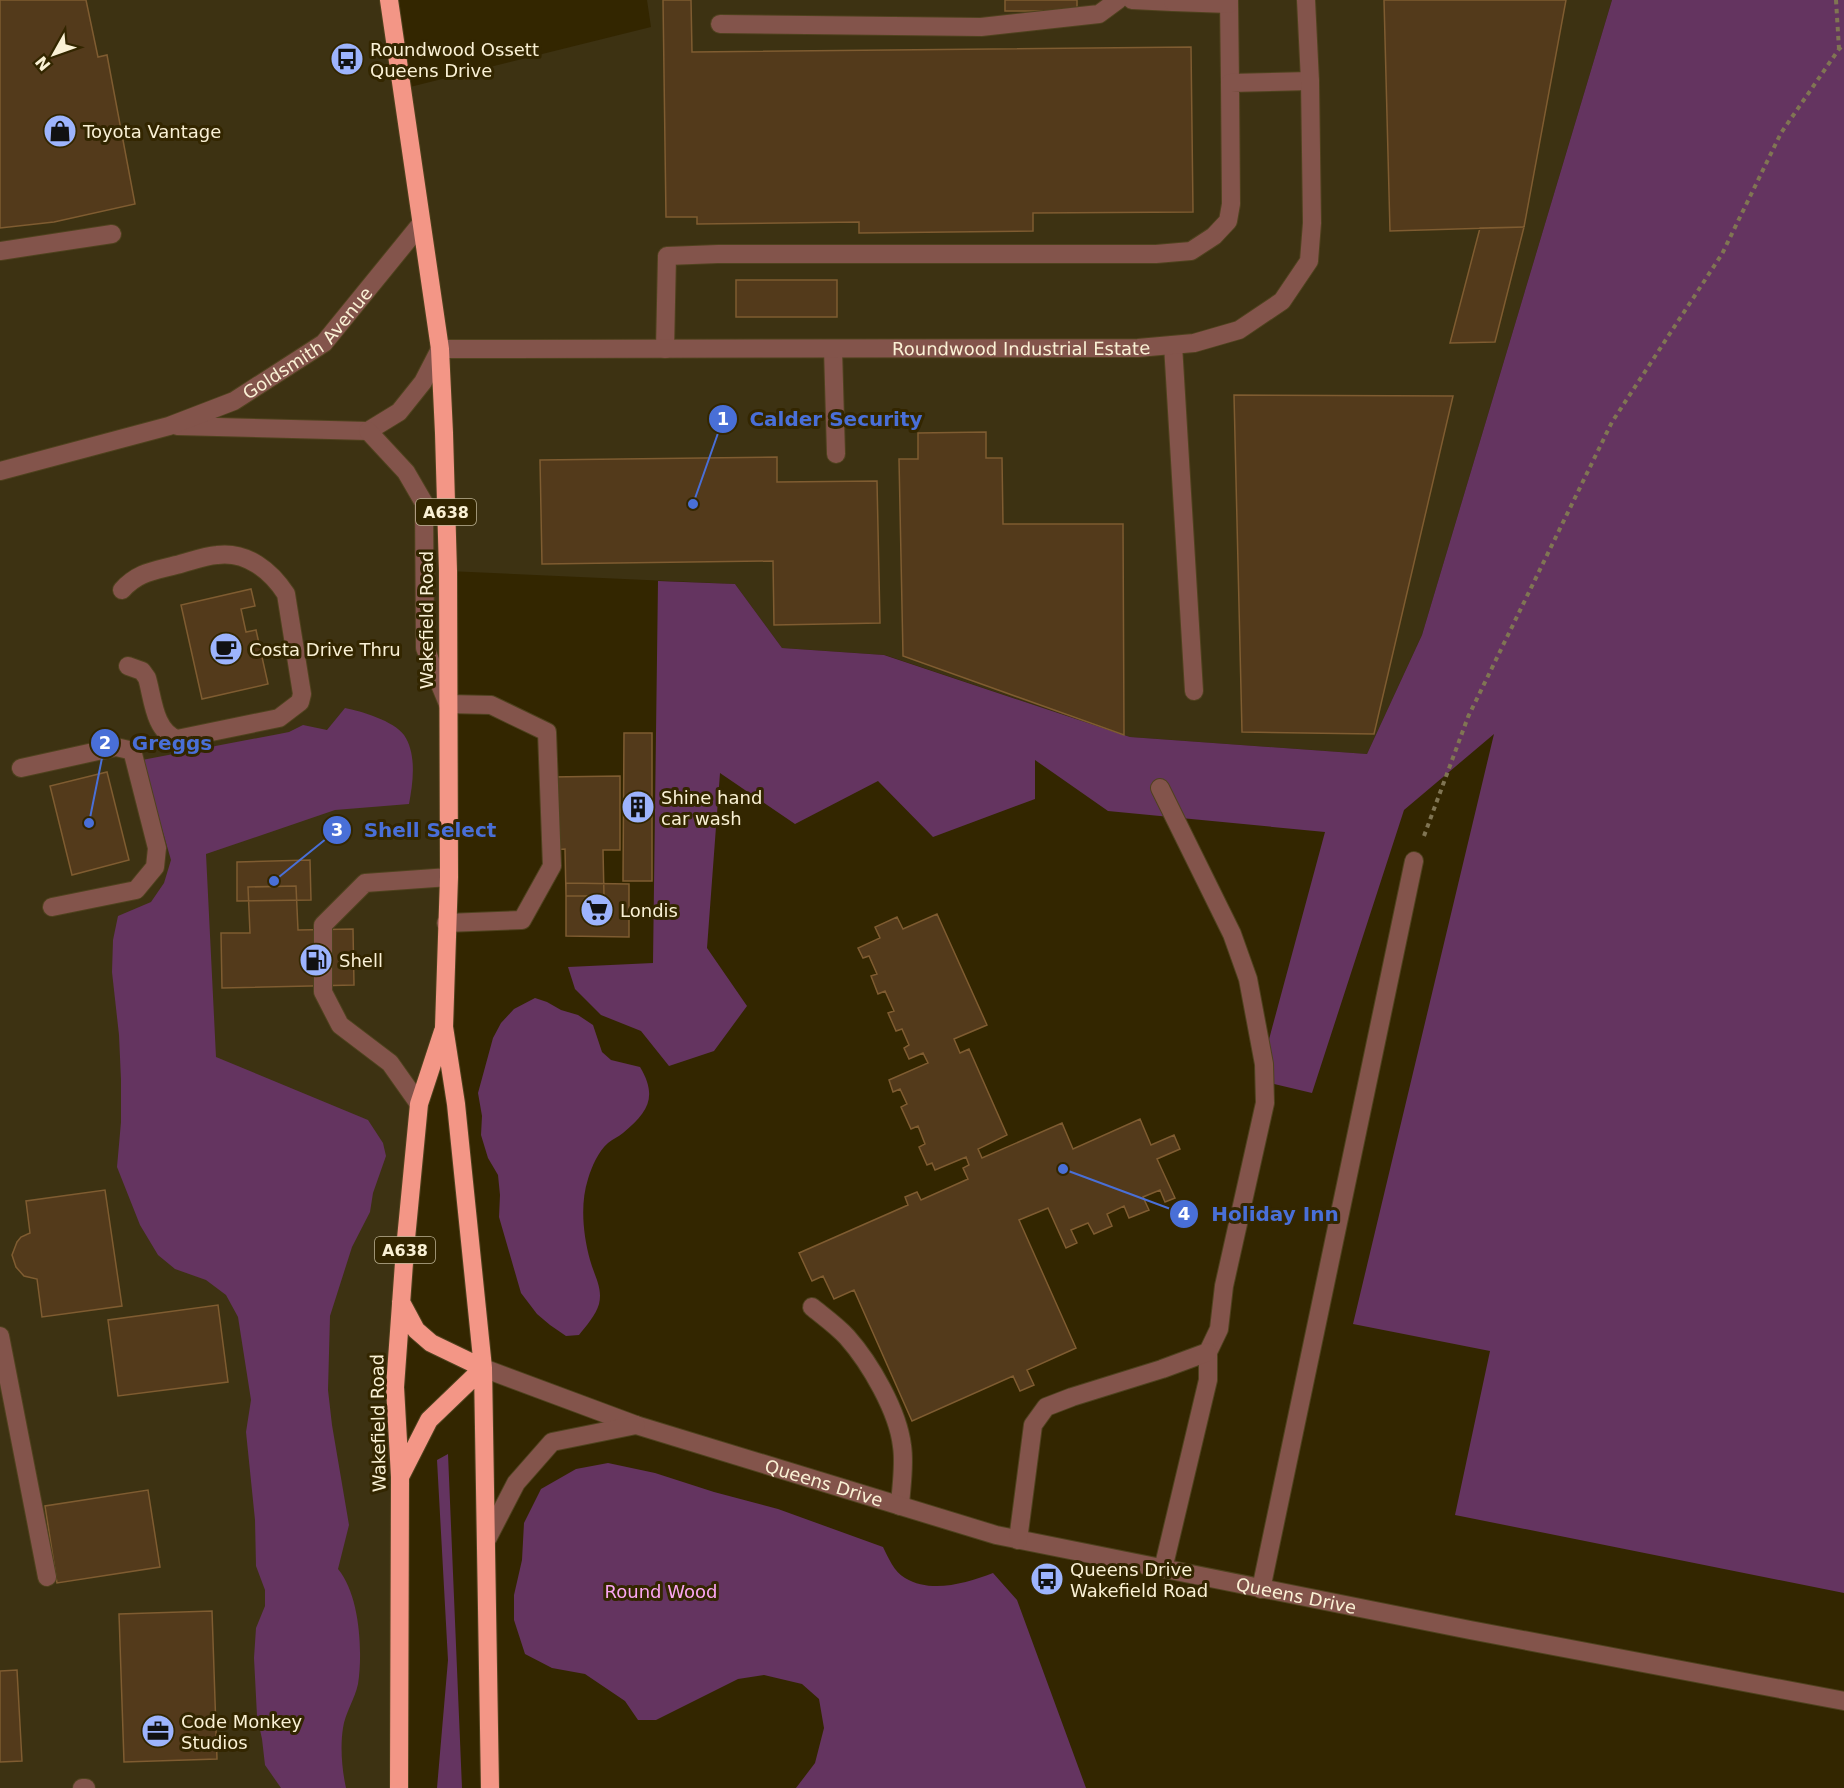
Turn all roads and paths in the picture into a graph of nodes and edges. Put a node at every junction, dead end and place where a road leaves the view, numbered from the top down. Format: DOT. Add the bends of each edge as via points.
graph roads {
  1 [pos="389,0"];
  2 [pos="1118,0"];
  3 [pos="1132,0"];
  4 [pos="1306,0"];
  5 [pos="1836,0"];
  6 [pos="1173,1"];
  7 [pos="1229,2"];
  8 [pos="720,24"];
  9 [pos="1844,45"];
  10 [pos="1839,50"];
  11 [pos="1310,81"];
  12 [pos="1230,83"];
  13 [pos="420,225"];
  14 [pos="112,234"];
  15 [pos="0,250"];
  16 [pos="1173,345"];
  17 [pos="665,349"];
  18 [pos="833,349"];
  19 [pos="440,350"];
  20 [pos="169,426"];
  21 [pos="368,431"];
  22 [pos="836,454"];
  23 [pos="0,471"];
  24 [pos="122,590"];
  25 [pos="128,666"];
  26 [pos="1194,691"];
  27 [pos="448,704"];
  28 [pos="21,768"];
  29 [pos="1160,788"];
  30 [pos="1414,861"];
  31 [pos="449,877"];
  32 [pos="52,907"];
  33 [pos="446,923"];
  34 [pos="444,1027"];
  35 [pos="419,1104"];
  36 [pos="401,1301"];
  37 [pos="812,1307"];
  38 [pos="0,1336"];
  39 [pos="1208,1352"];
  40 [pos="483,1368"];
  41 [pos="636,1425"];
  42 [pos="400,1477"];
  43 [pos="900,1506"];
  44 [pos="1018,1540"];
  45 [pos="486,1541"];
  46 [pos="1163,1569"];
  47 [pos="47,1577"];
  48 [pos="1261,1589"];
  49 [pos="1844,1701"];
  50 [pos="399,1788"];
  51 [pos="490,1788"];
  1 -- 13 [label="highway, Wakefield Road / A638"];
  2 -- 8 [label="street" via="1099,14 981,27"];
  3 -- 6 [label="street"];
  4 -- 11 [label="street, Roundwood Industrial Estate"];
  5 -- 10 [label="path"];
  6 -- 7 [label="street"];
  7 -- 12 [label="street"];
  9 -- 10 [label="path"];
  10 -- 30 [label="path" via="1781,133 1722,254 1612,422 1468,717"];
  11 -- 12 [label="street"];
  11 -- 16 [label="street, Roundwood Industrial Estate" via="1309,261 1282,301 1239,330"];
  12 -- 17 [label="street" via="1232,204 1227,221 1214,236 1191,251 667,256"];
  13 -- 19 [label="highway, Wakefield Road / A638"];
  13 -- 20 [label="street, Goldsmith Avenue" via="324,343 234,401"];
  14 -- 15 [label="street"];
  16 -- 18 [label="street, Roundwood Industrial Estate"];
  16 -- 26 [label="street"];
  17 -- 18 [label="street, Roundwood Industrial Estate"];
  17 -- 19 [label="street, Roundwood Industrial Estate"];
  18 -- 22 [label="street"];
  19 -- 21 [label="street" via="423,382 399,412"];
  19 -- 27 [label="highway, Wakefield Road / A638"];
  20 -- 21 [label="street, Goldsmith Avenue"];
  20 -- 23 [label="street, Goldsmith Avenue"];
  21 -- 27 [label="street" via="406,472 424,503 425,648"];
  24 -- 25 [label="street" via="131,579 218,554 238,556 262,566 286,594 302,694 300,702 279,718 177,739 162,728 147,678 142,671"];
  27 -- 31 [label="highway, Wakefield Road / A638"];
  27 -- 33 [label="street" via="490,705 547,732 552,866 522,920"];
  28 -- 32 [label="street" via="116,747 129,750 137,767 157,848 155,867 136,890"];
  29 -- 39 [label="street" via="1232,934 1248,979 1264,1064 1265,1103 1224,1287 1219,1329"];
  30 -- 48 [label="street"];
  31 -- 33 [label="highway, Wakefield Road / A638"];
  31 -- 35 [label="street" via="365,883 323,925 323,992 340,1025 390,1063"];
  33 -- 34 [label="highway, Wakefield Road / A638"];
  34 -- 35 [label="highway, Wakefield Road / A638"];
  34 -- 40 [label="highway, Wakefield Road / A638" via="456,1104"];
  35 -- 36 [label="highway, Wakefield Road / A638"];
  36 -- 40 [label="highway" via="416,1330 431,1344"];
  36 -- 42 [label="highway, Wakefield Road / A638" via="395,1387"];
  37 -- 43 [label="street" via="845,1335 861,1355 889,1405 903,1449"];
  38 -- 47 [label="street"];
  39 -- 44 [label="street" via="1046,1407 1033,1425"];
  39 -- 46 [label="street" via="1208,1380"];
  40 -- 41 [label="street, Queens Drive"];
  40 -- 42 [label="highway" via="429,1420"];
  40 -- 45 [label="highway, Wakefield Road / A638"];
  41 -- 43 [label="street, Queens Drive"];
  41 -- 45 [label="street" via="552,1442 516,1483"];
  42 -- 50 [label="highway, Wakefield Road / A638"];
  43 -- 44 [label="street, Queens Drive"];
  44 -- 46 [label="street, Queens Drive"];
  45 -- 51 [label="highway, Wakefield Road / A638"];
  46 -- 48 [label="street, Queens Drive"];
  48 -- 49 [label="street, Queens Drive"];
}
